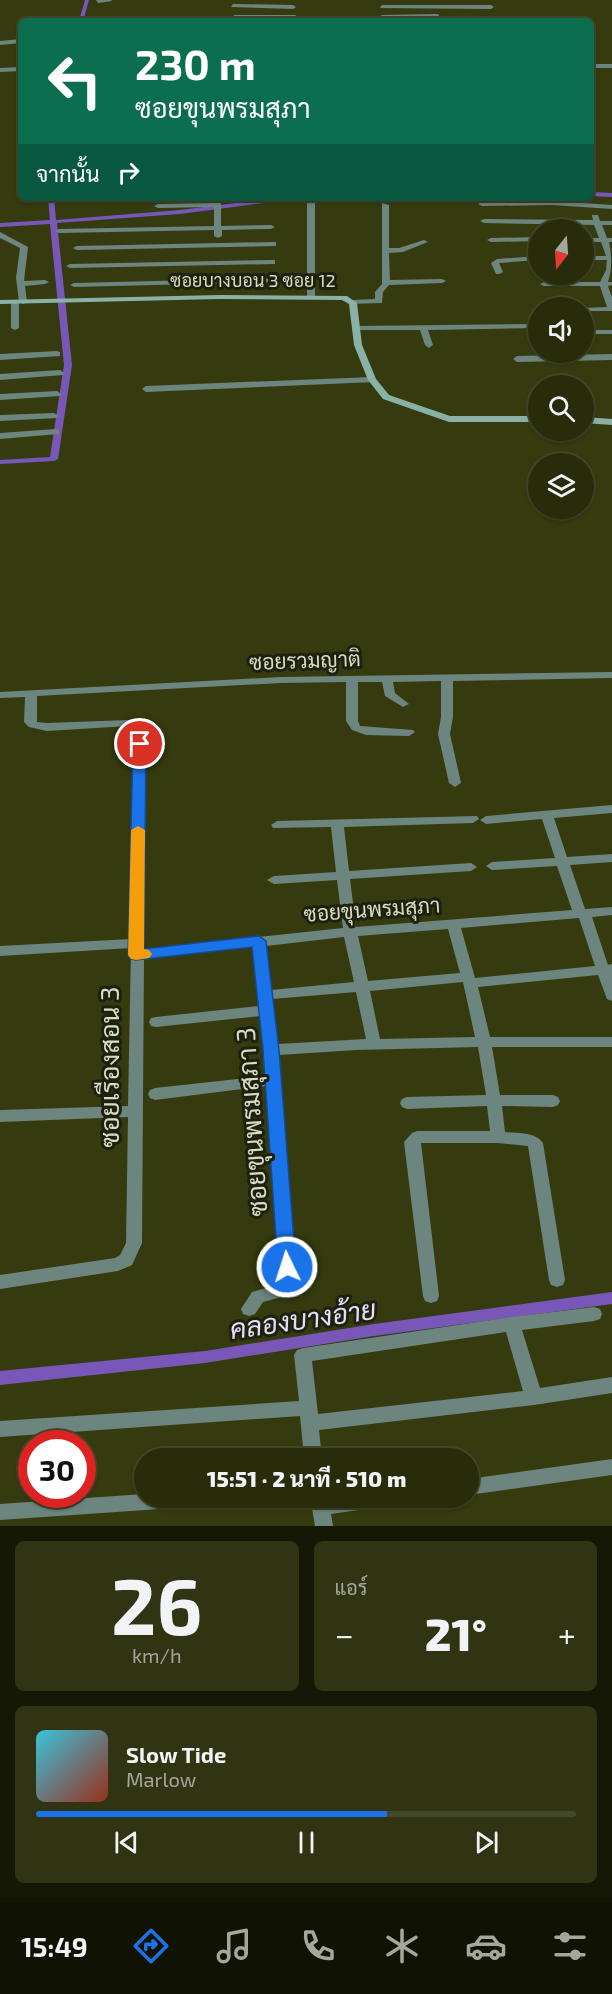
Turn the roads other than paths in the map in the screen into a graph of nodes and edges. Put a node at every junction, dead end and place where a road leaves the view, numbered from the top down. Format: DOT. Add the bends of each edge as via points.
graph roads {
  1 [pos="98,1"];
  2 [pos="109,1"];
  3 [pos="231,3"];
  4 [pos="436,4"];
  5 [pos="293,7"];
  6 [pos="382,7"];
  7 [pos="491,7"];
  8 [pos="295,17"];
  9 [pos="382,17"];
  10 [pos="234,18"];
  11 [pos="264,18"];
  12 [pos="410,18"];
  13 [pos="18,41"];
  14 [pos="0,43"];
  15 [pos="594,66"];
  16 [pos="612,66"];
  17 [pos="18,69"];
  18 [pos="0,70"];
  19 [pos="311,201"];
  20 [pos="584,203"];
  21 [pos="482,204"];
  22 [pos="385,205"];
  23 [pos="158,206"];
  24 [pos="217,206"];
  25 [pos="612,207"];
  26 [pos="484,221"];
  27 [pos="597,222"];
  28 [pos="612,224"];
  29 [pos="271,227"];
  30 [pos="218,228"];
  31 [pos="142,229"];
  32 [pos="59,231"];
  33 [pos="0,234"];
  34 [pos="528,239"];
  35 [pos="491,240"];
  36 [pos="608,240"];
  37 [pos="424,242"];
  38 [pos="273,244"];
  39 [pos="219,245"];
  40 [pos="142,247"];
  41 [pos="77,248"];
  42 [pos="385,251"];
  43 [pos="594,258"];
  44 [pos="611,258"];
  45 [pos="528,259"];
  46 [pos="272,262"];
  47 [pos="219,263"];
  48 [pos="142,264"];
  49 [pos="70,266"];
  50 [pos="499,272"];
  51 [pos="273,280"];
  52 [pos="220,281"];
  53 [pos="442,281"];
  54 [pos="45,282"];
  55 [pos="143,283"];
  56 [pos="21,284"];
  57 [pos="607,284"];
  58 [pos="74,285"];
  59 [pos="384,286"];
  60 [pos="428,289"];
  61 [pos="311,296"];
  62 [pos="220,297"];
  63 [pos="0,302"];
  64 [pos="19,302"];
  65 [pos="352,302"];
  66 [pos="612,308"];
  67 [pos="594,309"];
  68 [pos="528,326"];
  69 [pos="423,327"];
  70 [pos="15,328"];
  71 [pos="356,328"];
  72 [pos="594,332"];
  73 [pos="612,332"];
  74 [pos="429,345"];
  75 [pos="57,354"];
  76 [pos="0,357"];
  77 [pos="612,357"];
  78 [pos="517,359"];
  79 [pos="60,374"];
  80 [pos="0,377"];
  81 [pos="372,380"];
  82 [pos="146,389"];
  83 [pos="57,394"];
  84 [pos="0,396"];
  85 [pos="54,416"];
  86 [pos="0,418"];
  87 [pos="528,419"];
  88 [pos="594,421"];
  89 [pos="612,422"];
  90 [pos="56,432"];
  91 [pos="0,436"];
  92 [pos="612,675"];
  93 [pos="447,677"];
  94 [pos="352,678"];
  95 [pos="387,678"];
  96 [pos="31,694"];
  97 [pos="0,695"];
  98 [pos="403,704"];
  99 [pos="128,723"];
  100 [pos="409,732"];
  101 [pos="140,744"];
  102 [pos="455,783"];
  103 [pos="612,809"];
  104 [pos="547,815"];
  105 [pos="337,824"];
  106 [pos="277,825"];
  107 [pos="612,858"];
  108 [pos="564,862"];
  109 [pos="492,866"];
  110 [pos="471,867"];
  111 [pos="343,874"];
  112 [pos="274,880"];
  113 [pos="612,911"];
  114 [pos="582,914"];
  115 [pos="454,925"];
  116 [pos="350,932"];
  117 [pos="259,941"];
  118 [pos="136,949"];
  119 [pos="0,951"];
  120 [pos="608,969"];
  121 [pos="470,980"];
  122 [pos="363,987"];
  123 [pos="612,996"];
  124 [pos="266,1003"];
  125 [pos="156,1022"];
  126 [pos="484,1041"];
  127 [pos="612,1042"];
  128 [pos="374,1043"];
  129 [pos="271,1050"];
  130 [pos="274,1080"];
  131 [pos="155,1094"];
  132 [pos="495,1100"];
  133 [pos="553,1101"];
  134 [pos="407,1103"];
  135 [pos="135,1111"];
  136 [pos="0,1116"];
  137 [pos="498,1137"];
  138 [pos="557,1280"];
  139 [pos="0,1282"];
  140 [pos="431,1296"];
  141 [pos="249,1309"];
  142 [pos="594,1314"];
  143 [pos="512,1324"];
  144 [pos="612,1385"];
  145 [pos="534,1396"];
  146 [pos="309,1415"];
  147 [pos="0,1429"];
  148 [pos="312,1448"];
  149 [pos="612,1467"];
  150 [pos="479,1485"];
  151 [pos="134,1503"];
  152 [pos="321,1508"];
  153 [pos="0,1512"];
  154 [pos="324,1526"];
  1 -- 2 [label="street"];
  3 -- 5 [label="street"];
  3 -- 10 [label="street"];
  4 -- 6 [label="street"];
  4 -- 7 [label="street"];
  8 -- 11 [label="street"];
  9 -- 12 [label="street"];
  13 -- 14 [label="street"];
  15 -- 16 [label="street"];
  17 -- 18 [label="street"];
  19 -- 61 [label="street"];
  20 -- 21 [label="street"];
  20 -- 25 [label="street"];
  20 -- 27 [label="street"];
  22 -- 42 [label="street"];
  23 -- 24 [label="street"];
  24 -- 30 [label="street"];
  26 -- 27 [label="street"];
  27 -- 28 [label="street"];
  27 -- 36 [label="street"];
  29 -- 30 [label="street"];
  30 -- 31 [label="street"];
  30 -- 39 [label="street"];
  31 -- 32 [label="street"];
  31 -- 40 [label="street"];
  33 -- 56 [label="street" via="24,247"];
  34 -- 35 [label="street"];
  36 -- 44 [label="street"];
  37 -- 42 [label="street"];
  38 -- 39 [label="street"];
  39 -- 40 [label="street"];
  39 -- 47 [label="street"];
  40 -- 41 [label="street" via="119,243"];
  40 -- 48 [label="street"];
  42 -- 59 [label="street"];
  43 -- 44 [label="street"];
  44 -- 57 [label="street"];
  45 -- 50 [label="street" via="497,261"];
  46 -- 47 [label="street"];
  47 -- 48 [label="street"];
  47 -- 52 [label="street"];
  48 -- 49 [label="street"];
  48 -- 55 [label="street"];
  51 -- 52 [label="street"];
  52 -- 55 [label="street"];
  52 -- 62 [label="street"];
  53 -- 59 [label="street"];
  54 -- 56 [label="street"];
  55 -- 58 [label="street"];
  56 -- 64 [label="street"];
  57 -- 66 [label="street"];
  59 -- 60 [label="street"];
  59 -- 65 [label="street" via="379,301"];
  61 -- 62 [label="street, ซอยบางบอน 3 ซอย 12"];
  61 -- 65 [label="street, ซอยบางบอน 3 ซอย 12"];
  62 -- 64 [label="street, ซอยบางบอน 3 ซอย 12"];
  63 -- 64 [label="street, ซอยบางบอน 3 ซอย 12"];
  64 -- 70 [label="street"];
  65 -- 71 [label="street, ซอยบางบอน 3 ซอย 12"];
  66 -- 67 [label="street"];
  68 -- 69 [label="street"];
  69 -- 71 [label="street"];
  69 -- 74 [label="street"];
  71 -- 81 [label="street, ซอยบางบอน 3 ซอย 12" via="358,345"];
  72 -- 73 [label="street"];
  75 -- 76 [label="street"];
  77 -- 78 [label="street"];
  79 -- 80 [label="street"];
  81 -- 82 [label="street"];
  81 -- 87 [label="street, ซอยบางบอน 3 ซอย 12" via="386,397 449,419"];
  83 -- 84 [label="street"];
  85 -- 86 [label="street"];
  88 -- 89 [label="street"];
  90 -- 91 [label="street"];
  92 -- 93 [label="street, ซอยรวมญาติ"];
  93 -- 95 [label="street, ซอยรวมญาติ"];
  93 -- 102 [label="street" via="444,735"];
  94 -- 95 [label="street, ซอยรวมญาติ"];
  94 -- 96 [label="street, ซอยรวมญาติ"];
  94 -- 100 [label="street" via="352,721 356,728"];
  95 -- 98 [label="street" via="389,694"];
  96 -- 97 [label="street, ซอยรวมญาติ"];
  96 -- 99 [label="street" via="33,726"];
  101 -- 118 [label="street, ซอยเรืองสอน 3"];
  103 -- 104 [label="street"];
  104 -- 105 [label="street"];
  104 -- 108 [label="street"];
  105 -- 106 [label="street"];
  105 -- 111 [label="street"];
  107 -- 108 [label="street"];
  108 -- 109 [label="street"];
  108 -- 114 [label="street"];
  110 -- 111 [label="street"];
  111 -- 112 [label="street"];
  111 -- 116 [label="street"];
  113 -- 114 [label="street, ซอยขุนพรมสุภา"];
  114 -- 115 [label="street, ซอยขุนพรมสุภา"];
  114 -- 120 [label="street"];
  115 -- 116 [label="street, ซอยขุนพรมสุภา"];
  115 -- 121 [label="street"];
  116 -- 117 [label="street, ซอยขุนพรมสุภา"];
  116 -- 122 [label="street"];
  117 -- 118 [label="street, ซอยขุนพรมสุภา"];
  117 -- 124 [label="street, ซอยขุนพรมสุภา 3"];
  118 -- 119 [label="street, ซอยขุนพรมสุภา"];
  118 -- 135 [label="street, ซอยเรืองสอน 3"];
  120 -- 121 [label="street"];
  120 -- 123 [label="street"];
  121 -- 122 [label="street"];
  121 -- 126 [label="street"];
  122 -- 124 [label="street"];
  122 -- 128 [label="street"];
  124 -- 125 [label="street"];
  124 -- 129 [label="street, ซอยขุนพรมสุภา 3"];
  126 -- 127 [label="street"];
  126 -- 128 [label="street"];
  126 -- 132 [label="street"];
  128 -- 129 [label="street"];
  129 -- 130 [label="street, ซอยขุนพรมสุภา 3"];
  130 -- 131 [label="street"];
  130 -- 141 [label="street, ซอยขุนพรมสุภา 3" via="287,1289 258,1297"];
  132 -- 133 [label="street"];
  132 -- 134 [label="street"];
  132 -- 137 [label="street"];
  135 -- 136 [label="street"];
  135 -- 139 [label="street, ซอยเรืองสอน 3" via="134,1243 126,1260"];
  137 -- 138 [label="street" via="535,1143"];
  137 -- 140 [label="street" via="417,1137 412,1142"];
  142 -- 143 [label="street"];
  143 -- 145 [label="street"];
  143 -- 146 [label="street" via="303,1354"];
  144 -- 145 [label="street"];
  145 -- 146 [label="street"];
  146 -- 147 [label="street"];
  146 -- 148 [label="street"];
  149 -- 150 [label="street"];
  151 -- 153 [label="street"];
  152 -- 154 [label="street"];
}
